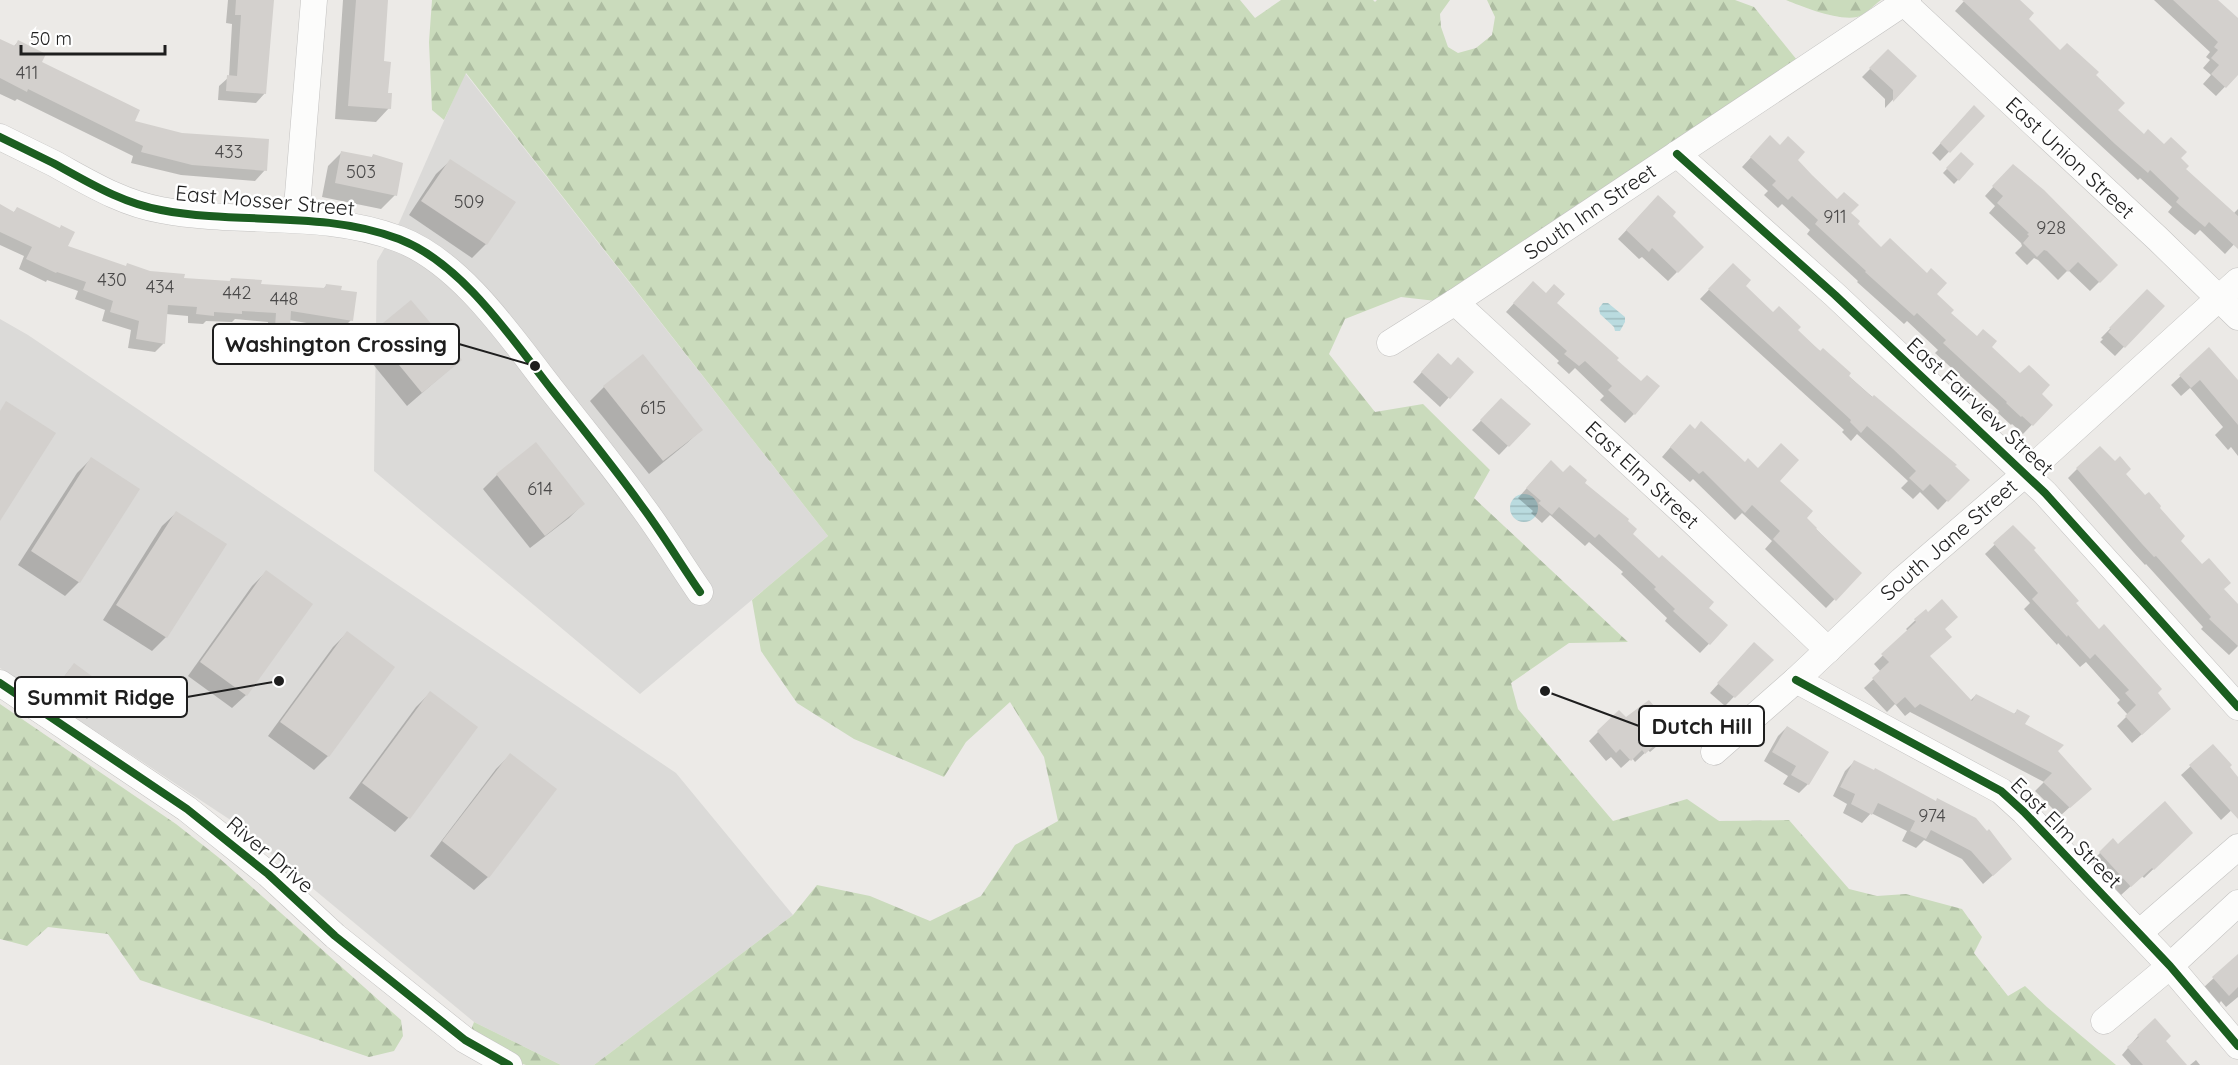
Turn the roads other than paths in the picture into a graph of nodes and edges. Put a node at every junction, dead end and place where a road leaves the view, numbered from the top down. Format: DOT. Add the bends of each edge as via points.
graph roads {
  1 [pos="314,0"];
  2 [pos="1905,1"];
  3 [pos="0,137"];
  4 [pos="1677,154"];
  5 [pos="296,219"];
  6 [pos="2229,289"];
  7 [pos="1455,302"];
  8 [pos="2238,317"];
  9 [pos="1389,343"];
  10 [pos="2025,474"];
  11 [pos="699,592"];
  12 [pos="1828,650"];
  13 [pos="1796,680"];
  14 [pos="0,683"];
  15 [pos="2238,707"];
  16 [pos="1714,752"];
  17 [pos="2238,847"];
  18 [pos="2238,903"];
  19 [pos="2139,933"];
  20 [pos="2170,966"];
  21 [pos="2104,1021"];
  22 [pos="2238,1046"];
  23 [pos="508,1065"];
  1 -- 5 [label="street"];
  2 -- 4 [label="street, South Inn Street"];
  2 -- 6 [label="street, East Union Street"];
  3 -- 5 [label="street, East Mosser Street" via="107,193 140,204 184,213"];
  4 -- 7 [label="street, South Inn Street"];
  4 -- 10 [label="street, East Fairview Street"];
  5 -- 11 [label="street, East Mosser Street" via="364,227 401,240 452,272 477,296 642,505"];
  6 -- 8 [label="street, East Union Street"];
  6 -- 10 [label="street, South Jane Street"];
  7 -- 9 [label="street, South Inn Street"];
  7 -- 12 [label="street, East Elm Street"];
  10 -- 12 [label="street, South Jane Street"];
  10 -- 15 [label="street, East Fairview Street"];
  12 -- 13 [label="street, South Jane Street"];
  13 -- 16 [label="street, South Jane Street"];
  13 -- 19 [label="street, East Elm Street" via="2001,791"];
  14 -- 23 [label="street, River Drive" via="187,809 268,874 335,936 465,1040"];
  17 -- 19 [label="street"];
  18 -- 20 [label="street"];
  19 -- 20 [label="street, East Elm Street"];
  20 -- 21 [label="street"];
  20 -- 22 [label="street, East Elm Street"];
}
